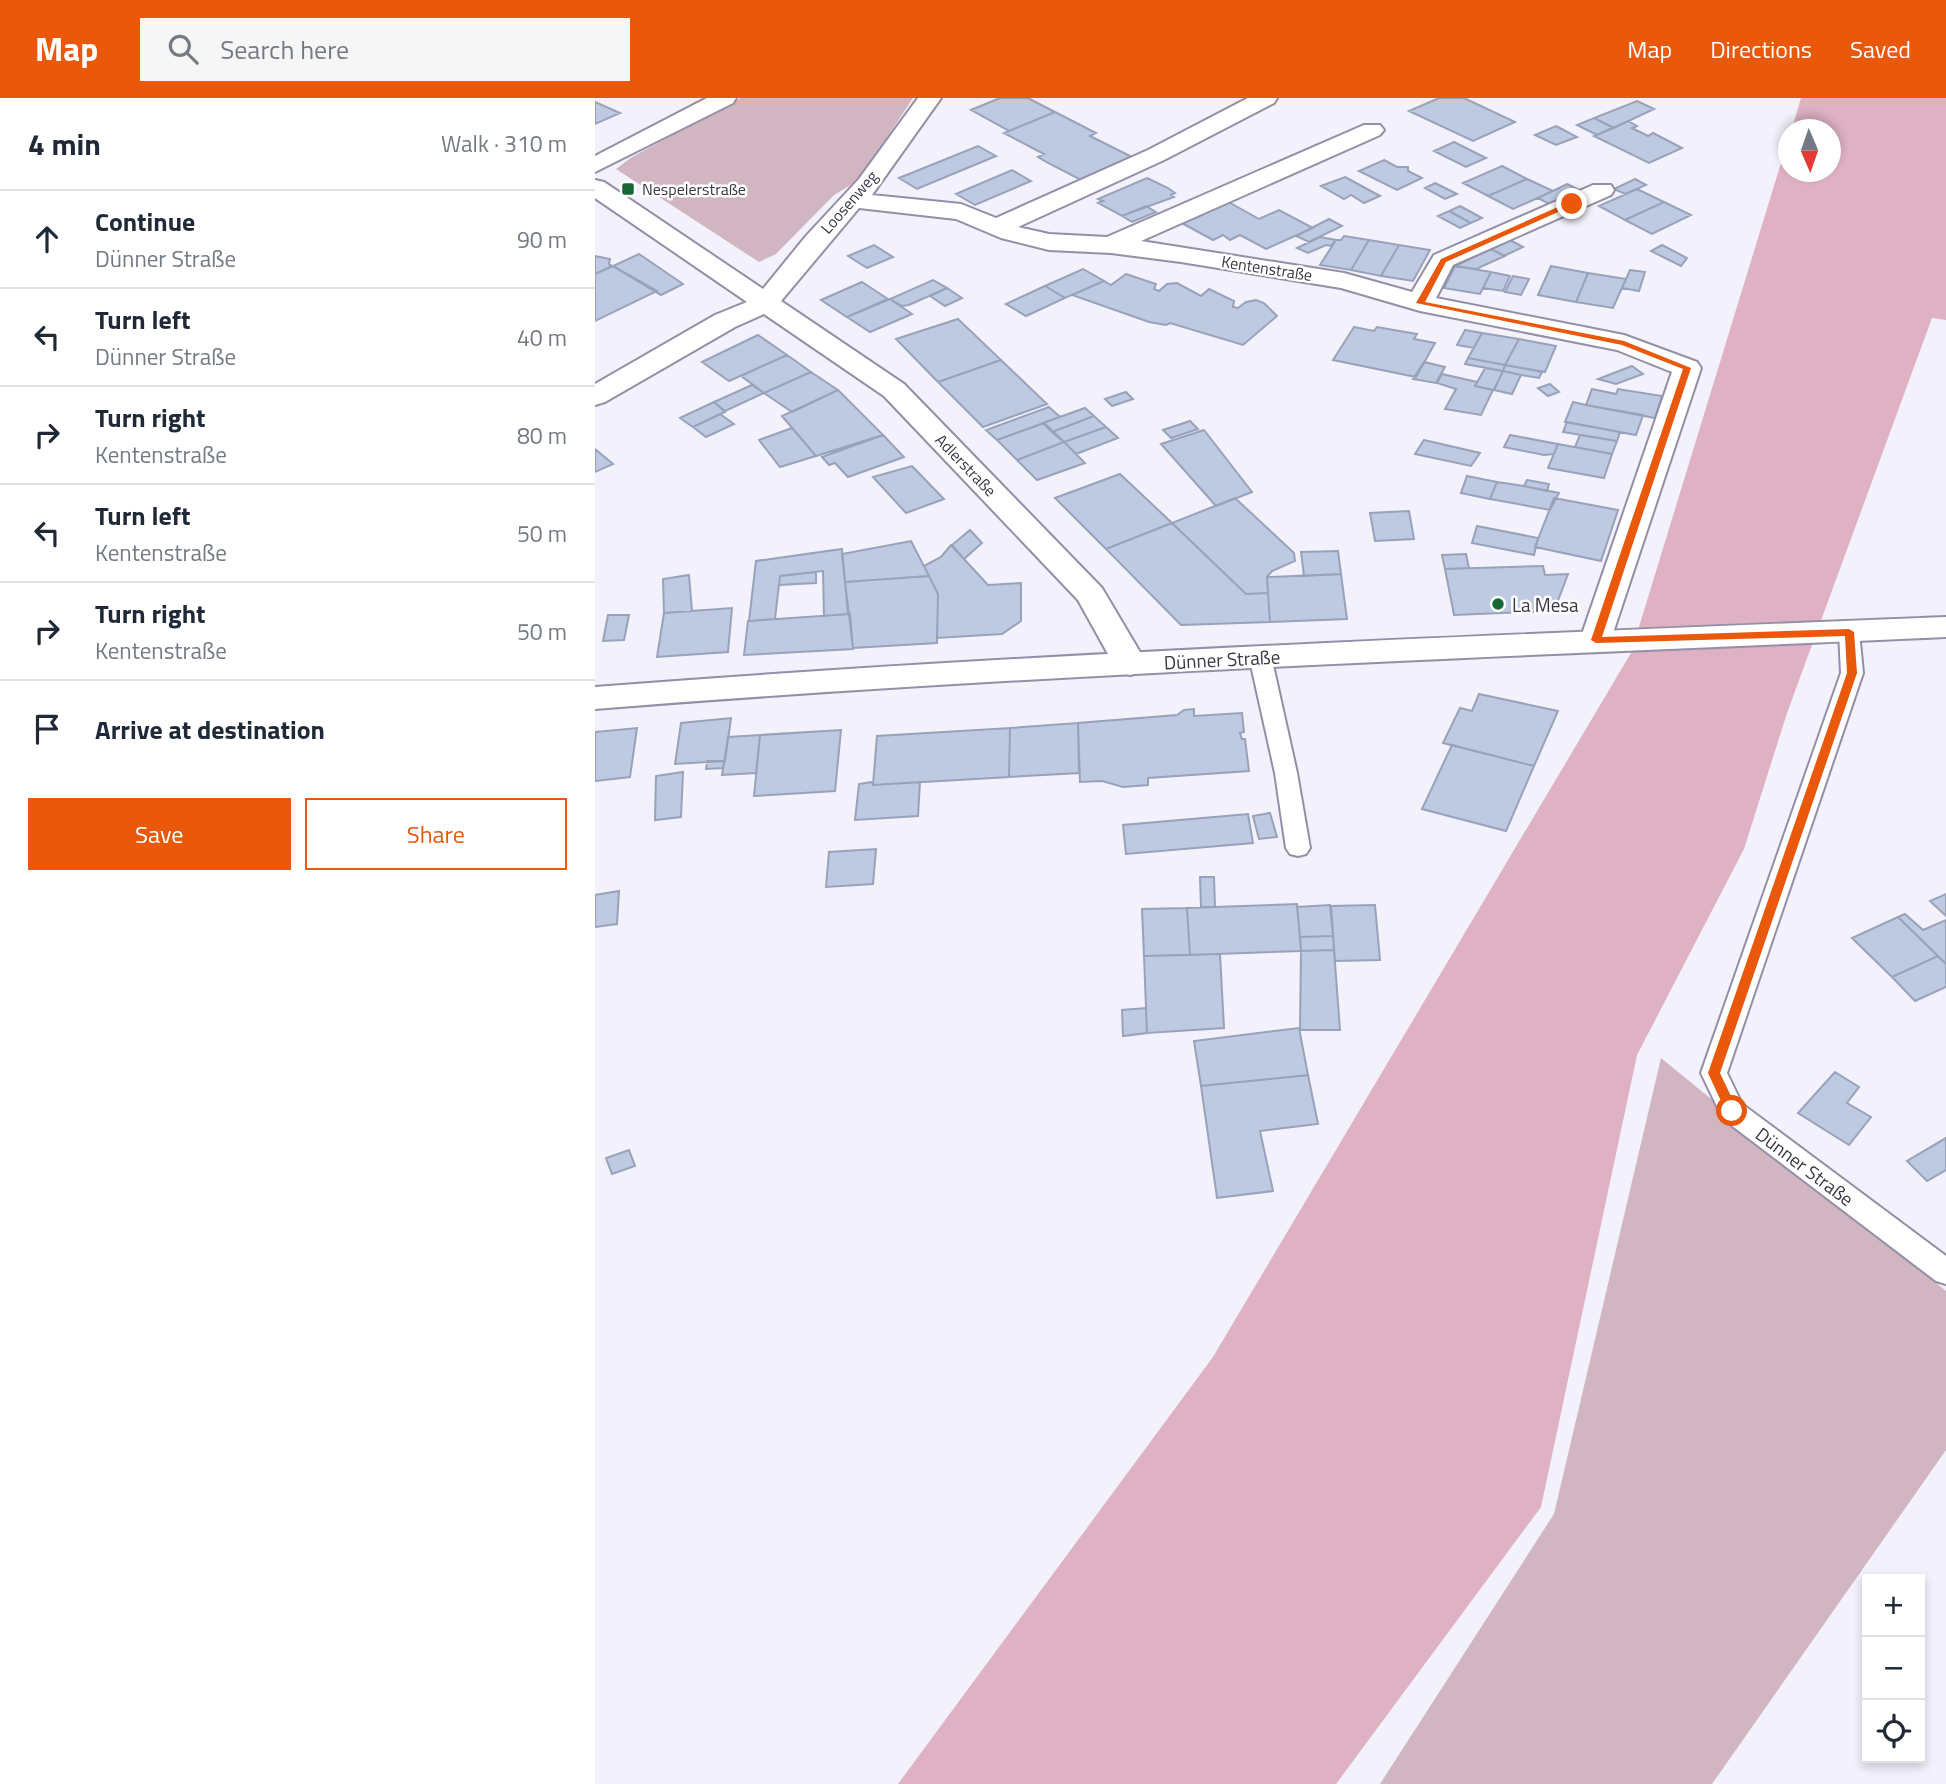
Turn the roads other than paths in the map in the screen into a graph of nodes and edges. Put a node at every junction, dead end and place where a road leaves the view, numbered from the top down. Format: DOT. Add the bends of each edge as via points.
graph roads {
  1 [pos="725,98"];
  2 [pos="930,98"];
  3 [pos="1266,98"];
  4 [pos="1372,130"];
  5 [pos="595,165"];
  6 [pos="595,187"];
  7 [pos="1602,190"];
  8 [pos="851,200"];
  9 [pos="997,227"];
  10 [pos="1111,245"];
  11 [pos="1420,303"];
  12 [pos="765,304"];
  13 [pos="595,396"];
  14 [pos="1946,627"];
  15 [pos="1849,632"];
  16 [pos="1596,640"];
  17 [pos="1260,656"];
  18 [pos="1130,664"];
  19 [pos="595,698"];
  20 [pos="1298,848"];
  21 [pos="1946,1272"];
  1 -- 5 [label="street"];
  2 -- 8 [label="street, Loosenweg" via="868,184"];
  3 -- 9 [label="street" via="1156,155"];
  4 -- 10 [label="street, Kentenstraße"];
  6 -- 12 [label="street, Adlerstraße"];
  7 -- 11 [label="street" via="1443,260"];
  8 -- 9 [label="street, Kentenstraße" via="961,212"];
  8 -- 12 [label="street, Loosenweg"];
  9 -- 10 [label="street, Kentenstraße" via="1049,242"];
  10 -- 11 [label="street, Kentenstraße" via="1345,281"];
  11 -- 16 [label="street, Kentenstraße" via="1624,343 1687,368"];
  12 -- 13 [label="street" via="725,321"];
  12 -- 18 [label="street, Adlerstraße" via="894,390 1091,595"];
  14 -- 15 [label="street, Dünner Straße"];
  15 -- 16 [label="street, Dünner Straße"];
  15 -- 21 [label="lane, Dünner Straße" via="1852,673 1714,1073 1732,1111"];
  16 -- 17 [label="street, Dünner Straße"];
  17 -- 18 [label="street, Dünner Straße"];
  17 -- 20 [label="lane"];
  18 -- 19 [label="street, Dünner Straße"];
}
